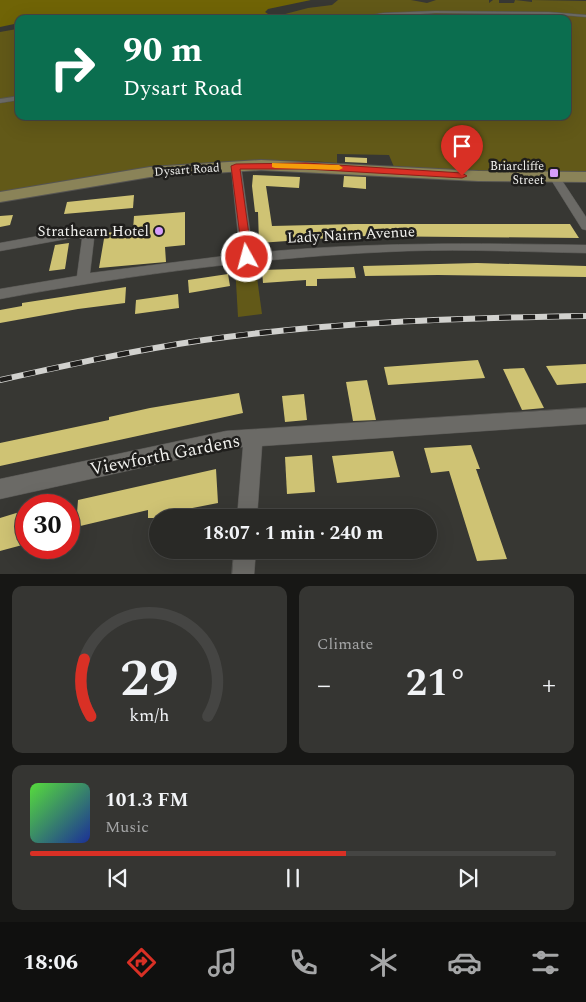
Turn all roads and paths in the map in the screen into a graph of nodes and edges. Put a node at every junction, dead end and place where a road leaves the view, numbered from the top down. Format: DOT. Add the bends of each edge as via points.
graph roads {
  1 [pos="367,15"];
  2 [pos="586,16"];
  3 [pos="15,99"];
  4 [pos="0,101"];
  5 [pos="236,166"];
  6 [pos="586,177"];
  7 [pos="555,178"];
  8 [pos="0,197"];
  9 [pos="586,226"];
  10 [pos="0,247"];
  11 [pos="586,249"];
  12 [pos="247,257"];
  13 [pos="83,278"];
  14 [pos="0,294"];
  15 [pos="586,416"];
  16 [pos="253,438"];
  17 [pos="0,488"];
  18 [pos="248,509"];
  19 [pos="244,559"];
  20 [pos="243,574"];
  1 -- 2 [label="street" via="452,12"];
  3 -- 4 [label="street"];
  5 -- 7 [label="main road, Dysart Road" via="289,165"];
  5 -- 8 [label="main road, Dysart Road" via="123,176"];
  5 -- 12 [label="street"];
  6 -- 7 [label="main road, Dysart Road"];
  7 -- 9 [label="street"];
  10 -- 13 [label="street" via="85,234 88,239"];
  11 -- 12 [label="street, Lady Nairn Avenue" via="409,247"];
  12 -- 13 [label="street, Lady Nairn Avenue"];
  13 -- 14 [label="street, Lady Nairn Avenue"];
  15 -- 16 [label="street"];
  16 -- 17 [label="street, Viewforth Gardens" via="226,440"];
  16 -- 18 [label="street, Viewforth Gardens"];
  19 -- 20 [label="street"];
}
